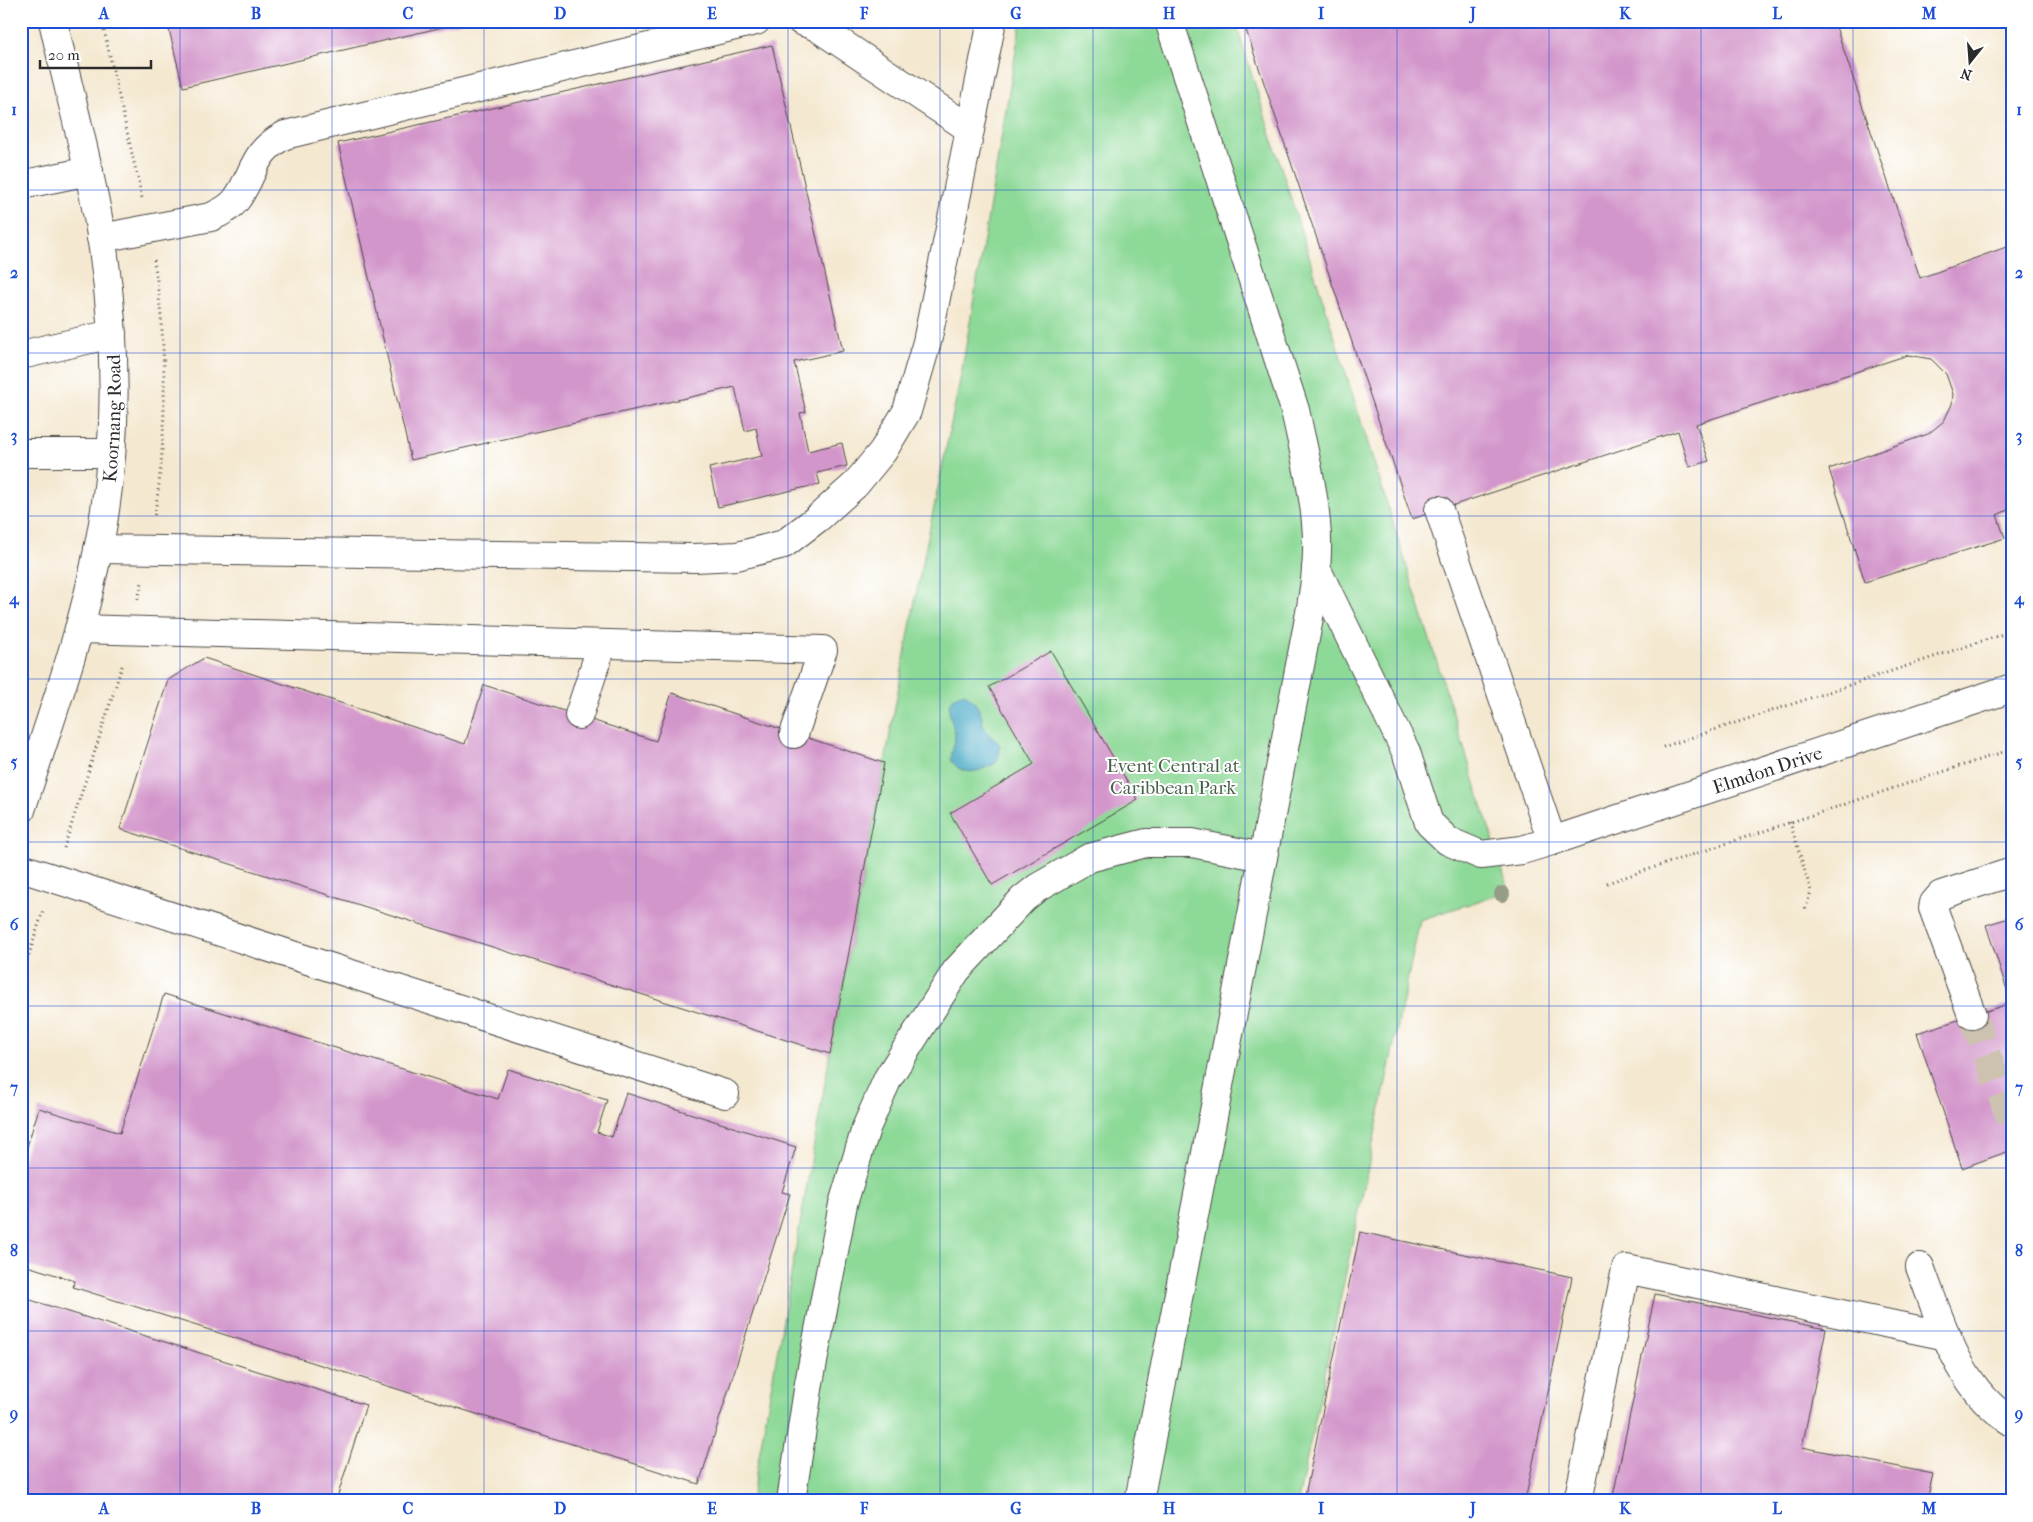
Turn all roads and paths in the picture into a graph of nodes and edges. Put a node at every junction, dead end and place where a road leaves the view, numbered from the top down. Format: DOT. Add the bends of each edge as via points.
graph roads {
  1 [pos="53,21"];
  2 [pos="756,21"];
  3 [pos="801,21"];
  4 [pos="992,21"];
  5 [pos="1169,21"];
  6 [pos="970,129"];
  7 [pos="89,171"];
  8 [pos="21,185"];
  9 [pos="101,238"];
  10 [pos="112,334"];
  11 [pos="21,355"];
  12 [pos="21,453"];
  13 [pos="111,453"];
  14 [pos="1439,510"];
  15 [pos="98,549"];
  16 [pos="1316,568"];
  17 [pos="79,629"];
  18 [pos="2012,631"];
  19 [pos="602,644"];
  20 [pos="2012,688"];
  21 [pos="579,715"];
  22 [pos="794,734"];
  23 [pos="1663,748"];
  24 [pos="2012,749"];
  25 [pos="21,810"];
  26 [pos="1790,822"];
  27 [pos="1552,841"];
  28 [pos="1263,857"];
  29 [pos="21,868"];
  30 [pos="2012,872"];
  31 [pos="1607,883"];
  32 [pos="1805,910"];
  33 [pos="1972,1016"];
  34 [pos="725,1094"];
  35 [pos="1920,1267"];
  36 [pos="1947,1336"];
  37 [pos="2012,1422"];
  38 [pos="791,1501"];
  39 [pos="1139,1501"];
  40 [pos="1578,1501"];
  1 -- 7 [label="street, Koornang Road"];
  2 -- 9 [label="street" via="285,136 270,143 260,155 236,200 224,211 211,217"];
  3 -- 6 [label="street" via="817,27"];
  4 -- 6 [label="street"];
  5 -- 16 [label="street" via="1295,410 1309,472 1316,525"];
  6 -- 15 [label="street" via="927,342 907,410 883,451 855,485 784,544 737,556 695,558"];
  7 -- 8 [label="street"];
  7 -- 9 [label="street, Koornang Road"];
  9 -- 10 [label="street, Koornang Road"];
  10 -- 11 [label="street"];
  10 -- 13 [label="street, Koornang Road" via="114,407"];
  12 -- 13 [label="street"];
  13 -- 15 [label="street, Koornang Road"];
  14 -- 27 [label="street"];
  15 -- 17 [label="street, Koornang Road"];
  16 -- 27 [label="street, Elmdon Drive" via="1406,752 1429,823 1448,841 1481,855 1522,850"];
  16 -- 28 [label="street"];
  17 -- 19 [label="street"];
  17 -- 25 [label="street, Koornang Road"];
  18 -- 23 [label="path"];
  19 -- 21 [label="street"];
  19 -- 22 [label="street" via="823,650"];
  20 -- 27 [label="street, Elmdon Drive"];
  24 -- 26 [label="path"];
  26 -- 31 [label="path"];
  26 -- 32 [label="path" via="1811,891"];
  28 -- 38 [label="street" via="1192,843 1156,843 1089,858 1023,899 956,971 888,1078 866,1128 843,1204"];
  28 -- 39 [label="street"];
  29 -- 34 [label="street"];
  30 -- 33 [label="street" via="1941,895 1934,903 1933,908"];
  35 -- 36 [label="street"];
  36 -- 37 [label="street" via="1958,1364 1973,1388"];
  36 -- 40 [label="street" via="1626,1269"];
}
